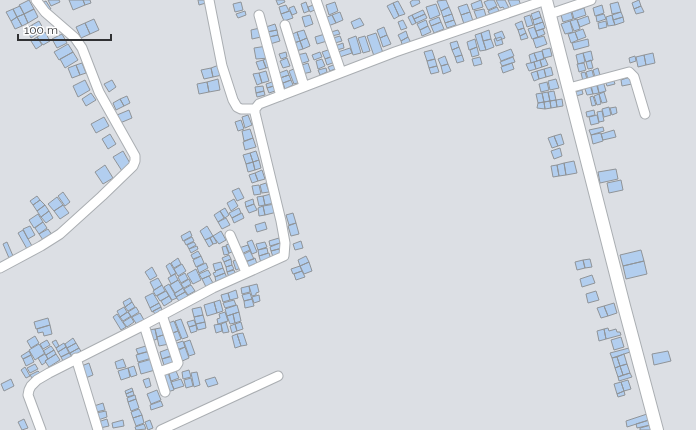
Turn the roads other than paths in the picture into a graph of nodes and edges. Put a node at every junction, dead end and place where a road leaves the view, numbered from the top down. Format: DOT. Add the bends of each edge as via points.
graph roads {
  1 [pos="36,0"];
  2 [pos="209,0"];
  3 [pos="316,0"];
  4 [pos="546,0"];
  5 [pos="591,0"];
  6 [pos="550,14"];
  7 [pos="259,15"];
  8 [pos="285,25"];
  9 [pos="341,72"];
  10 [pos="304,86"];
  11 [pos="568,88"];
  12 [pos="281,96"];
  13 [pos="255,109"];
  14 [pos="645,114"];
  15 [pos="230,235"];
  16 [pos="0,268"];
  17 [pos="246,272"];
  18 [pos="162,315"];
  19 [pos="144,325"];
  20 [pos="76,358"];
  21 [pos="159,372"];
  22 [pos="278,376"];
  23 [pos="165,392"];
  24 [pos="41,430"];
  25 [pos="98,430"];
  26 [pos="161,430"];
  27 [pos="657,430"];
  1 -- 16 [label="street" via="82,48 99,92 130,146 135,161 133,166 60,234"];
  2 -- 13 [label="street" via="222,66 233,100 241,109"];
  3 -- 9 [label="street"];
  4 -- 6 [label="main road"];
  4 -- 9 [label="street"];
  5 -- 6 [label="street"];
  6 -- 11 [label="main road"];
  7 -- 12 [label="street"];
  8 -- 10 [label="street"];
  9 -- 10 [label="street"];
  10 -- 12 [label="street"];
  11 -- 14 [label="street" via="629,72 634,77"];
  11 -- 27 [label="main road"];
  12 -- 13 [label="street" via="259,104"];
  13 -- 17 [label="street" via="285,243 284,256"];
  15 -- 17 [label="street"];
  17 -- 18 [label="street"];
  18 -- 19 [label="street"];
  18 -- 21 [label="street" via="178,363"];
  19 -- 20 [label="street"];
  19 -- 21 [label="street"];
  20 -- 24 [label="street" via="37,380 29,390 28,395"];
  20 -- 25 [label="street"];
  21 -- 23 [label="street"];
  22 -- 26 [label="street"];
}
